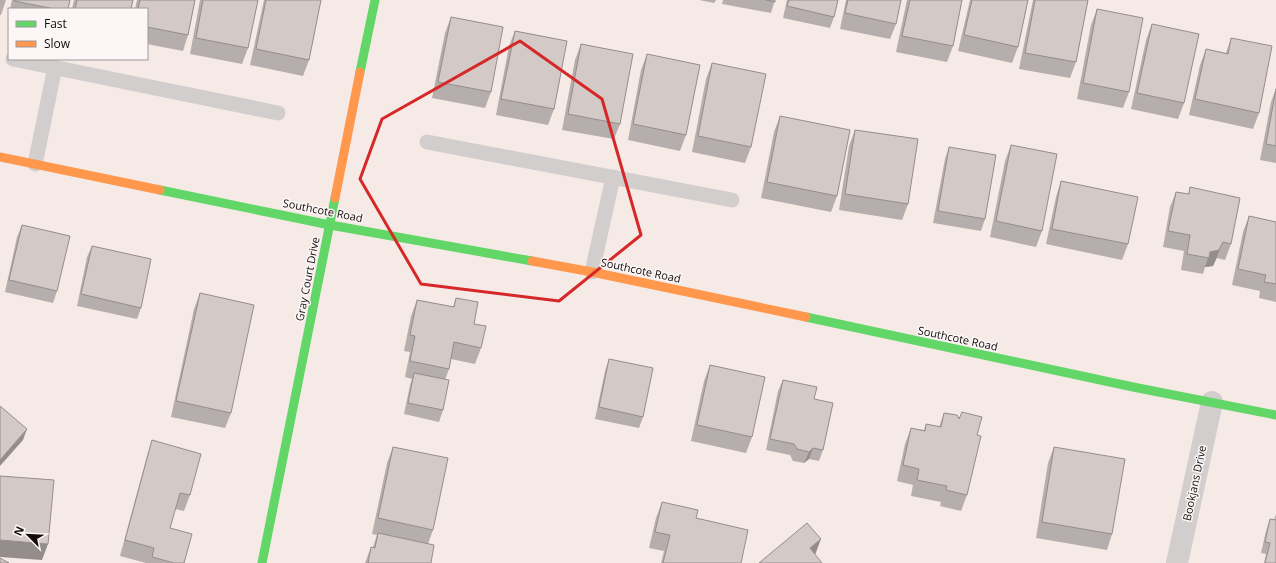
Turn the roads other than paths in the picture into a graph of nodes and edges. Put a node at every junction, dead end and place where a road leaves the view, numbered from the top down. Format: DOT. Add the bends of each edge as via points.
graph roads {
  1 [pos="376,0"];
  2 [pos="18,60"];
  3 [pos="55,68"];
  4 [pos="278,113"];
  5 [pos="427,142"];
  6 [pos="0,157"];
  7 [pos="35,164"];
  8 [pos="613,177"];
  9 [pos="732,200"];
  10 [pos="330,225"];
  11 [pos="592,272"];
  12 [pos="1212,402"];
  13 [pos="1276,415"];
  14 [pos="262,563"];
  15 [pos="1177,563"];
  1 -- 10 [label="main road, Gray Court Drive"];
  2 -- 3 [label="lane"];
  3 -- 4 [label="lane"];
  3 -- 7 [label="lane"];
  5 -- 8 [label="lane"];
  6 -- 7 [label="main road, Southcote Road"];
  7 -- 10 [label="main road, Southcote Road"];
  8 -- 9 [label="lane"];
  8 -- 11 [label="lane"];
  10 -- 11 [label="main road, Southcote Road"];
  10 -- 14 [label="main road, Gray Court Drive"];
  11 -- 12 [label="main road, Southcote Road"];
  12 -- 13 [label="main road, Southcote Road"];
  12 -- 15 [label="street, Bookjans Drive"];
}
